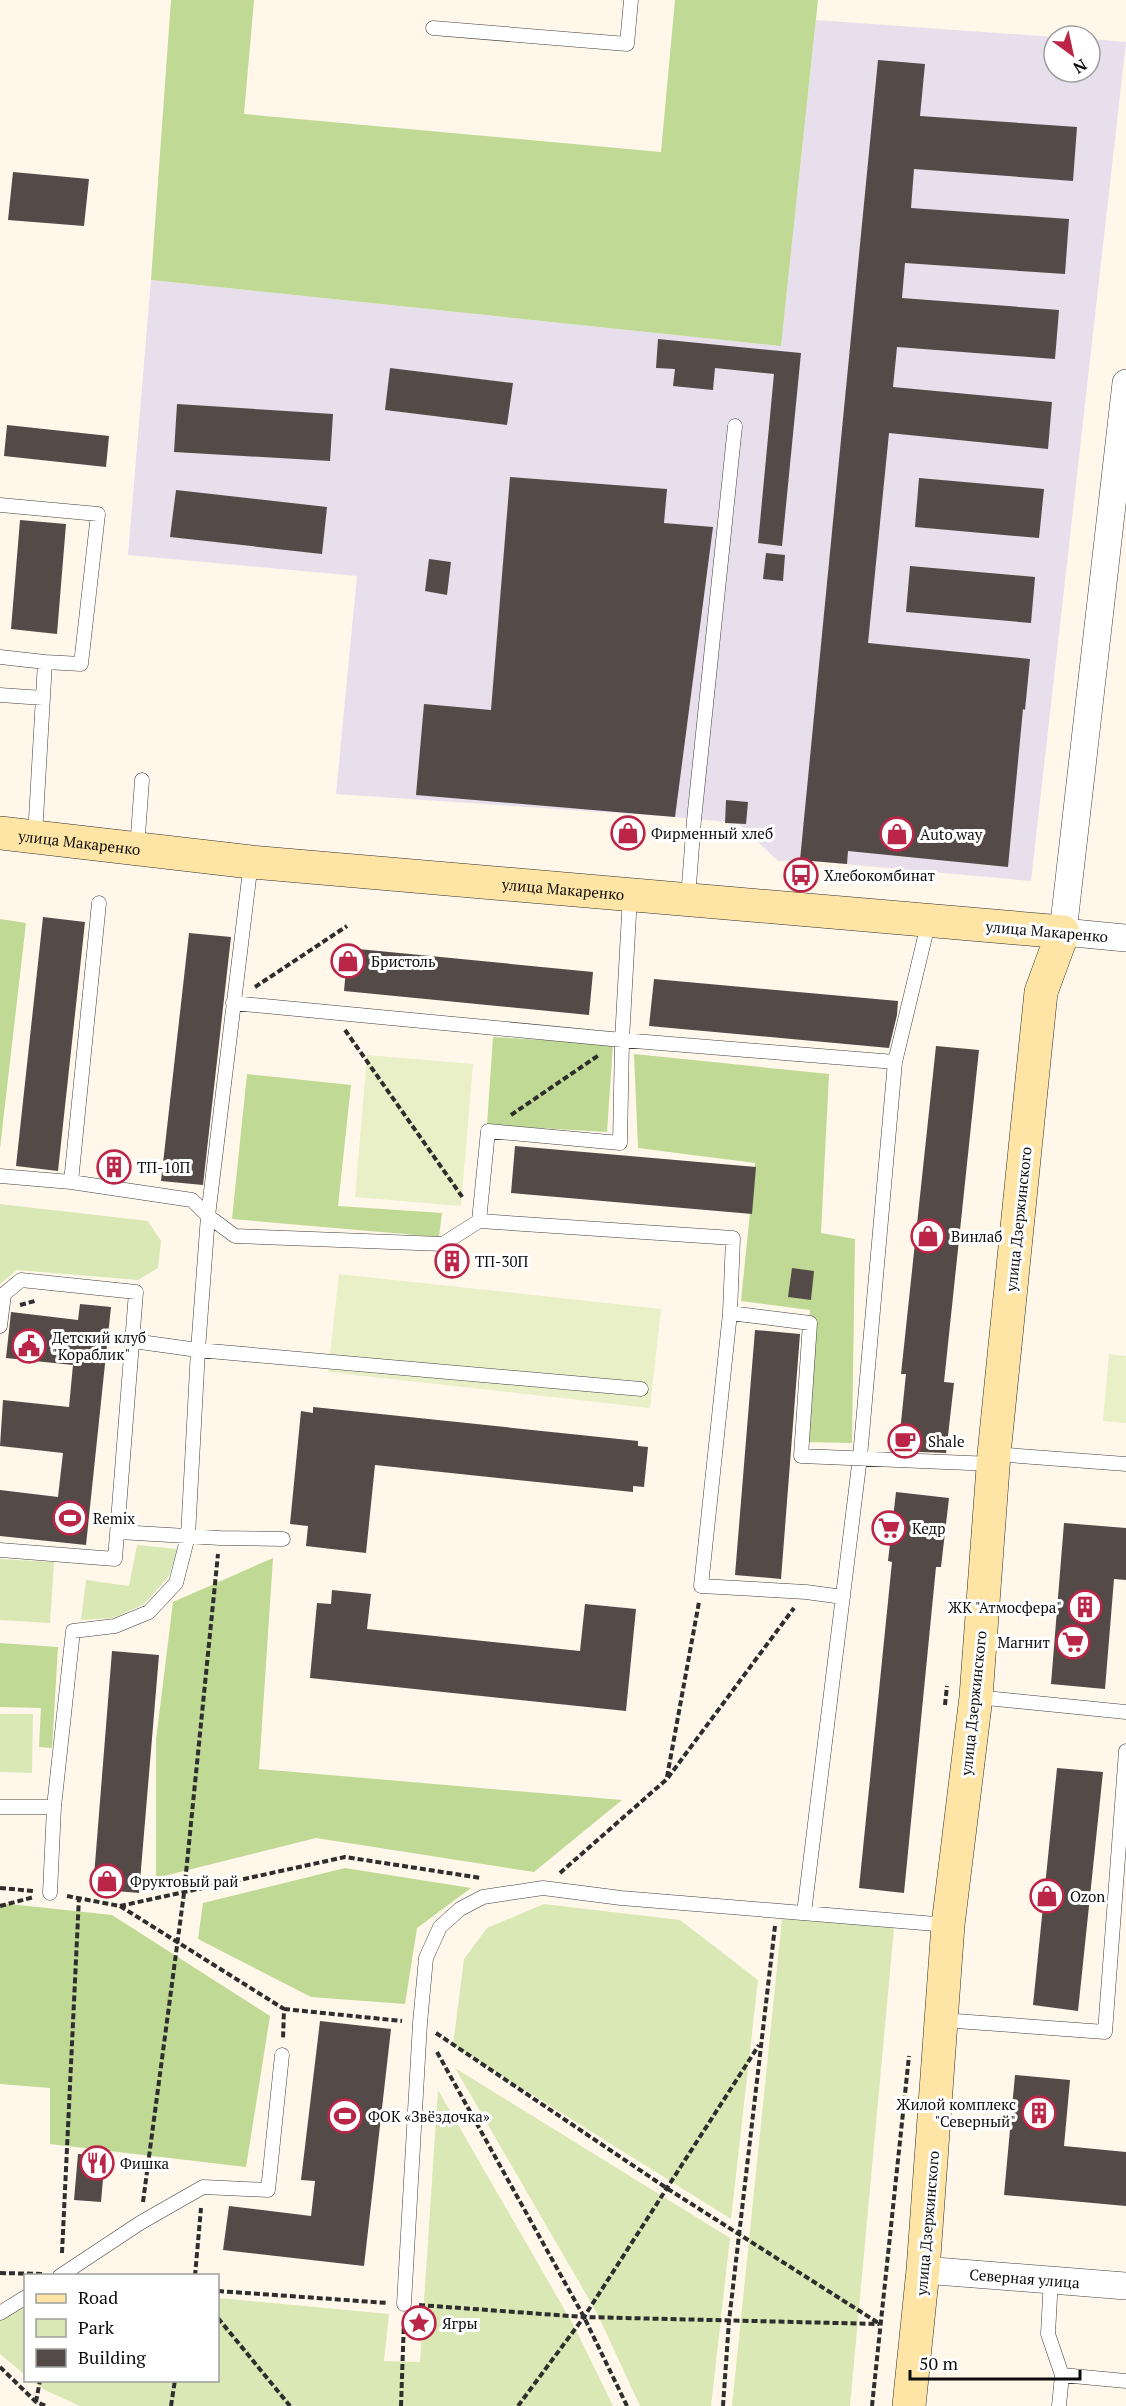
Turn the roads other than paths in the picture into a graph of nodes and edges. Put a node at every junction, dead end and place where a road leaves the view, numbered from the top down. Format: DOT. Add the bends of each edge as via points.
graph roads {
  1 [pos="630,0"];
  2 [pos="433,28"];
  3 [pos="1126,383"];
  4 [pos="735,426"];
  5 [pos="0,505"];
  6 [pos="0,657"];
  7 [pos="45,662"];
  8 [pos="0,695"];
  9 [pos="43,698"];
  10 [pos="142,780"];
  11 [pos="0,833"];
  12 [pos="35,836"];
  13 [pos="137,849"];
  14 [pos="251,862"];
  15 [pos="630,896"];
  16 [pos="688,898"];
  17 [pos="99,903"];
  18 [pos="929,920"];
  19 [pos="1063,932"];
  20 [pos="1126,938"];
  21 [pos="234,1003"];
  22 [pos="622,1040"];
  23 [pos="895,1062"];
  24 [pos="0,1176"];
  25 [pos="71,1182"];
  26 [pos="208,1216"];
  27 [pos="479,1221"];
  28 [pos="730,1313"];
  29 [pos="0,1326"];
  30 [pos="133,1341"];
  31 [pos="198,1350"];
  32 [pos="641,1389"];
  33 [pos="860,1457"];
  34 [pos="994,1459"];
  35 [pos="1126,1464"];
  36 [pos="119,1533"];
  37 [pos="188,1536"];
  38 [pos="283,1539"];
  39 [pos="0,1550"];
  40 [pos="843,1597"];
  41 [pos="976,1697"];
  42 [pos="1126,1712"];
  43 [pos="1126,1751"];
  44 [pos="0,1807"];
  45 [pos="54,1807"];
  46 [pos="1122,1847"];
  47 [pos="50,1893"];
  48 [pos="804,1913"];
  49 [pos="948,1924"];
  50 [pos="942,2020"];
  51 [pos="282,2055"];
  52 [pos="923,2270"];
  53 [pos="62,2274"];
  54 [pos="1051,2279"];
  55 [pos="1126,2286"];
  56 [pos="24,2298"];
  57 [pos="404,2304"];
  58 [pos="0,2313"];
  59 [pos="1062,2375"];
  60 [pos="1126,2381"];
  61 [pos="909,2406"];
  62 [pos="1059,2406"];
  1 -- 2 [label="lane" via="627,44"];
  3 -- 19 [label="street"];
  4 -- 16 [label="lane"];
  5 -- 7 [label="lane" via="98,514 81,664"];
  6 -- 7 [label="lane"];
  7 -- 9 [label="lane"];
  8 -- 9 [label="lane"];
  9 -- 12 [label="lane"];
  10 -- 13 [label="lane"];
  11 -- 12 [label="street, улица Макаренко"];
  12 -- 13 [label="street, улица Макаренко"];
  13 -- 14 [label="street, улица Макаренко"];
  14 -- 15 [label="street, улица Макаренко"];
  14 -- 21 [label="lane"];
  15 -- 16 [label="street, улица Макаренко"];
  15 -- 22 [label="lane"];
  16 -- 18 [label="street, улица Макаренко"];
  17 -- 25 [label="lane"];
  18 -- 19 [label="street, улица Макаренко"];
  18 -- 23 [label="lane"];
  19 -- 20 [label="street, улица Макаренко"];
  19 -- 34 [label="street, улица Дзержинского" via="1041,992"];
  21 -- 22 [label="lane"];
  21 -- 26 [label="lane"];
  22 -- 23 [label="lane"];
  22 -- 27 [label="lane" via="620,1143 488,1131"];
  23 -- 33 [label="lane"];
  24 -- 25 [label="lane"];
  25 -- 26 [label="lane" via="192,1200"];
  26 -- 27 [label="lane" via="235,1236 443,1244"];
  26 -- 31 [label="lane"];
  27 -- 28 [label="lane" via="733,1238"];
  28 -- 33 [label="lane" via="810,1323 801,1456"];
  28 -- 40 [label="lane" via="701,1586"];
  29 -- 30 [label="lane" via="4,1293 21,1280 136,1292"];
  30 -- 31 [label="lane"];
  30 -- 36 [label="lane"];
  31 -- 32 [label="lane"];
  31 -- 37 [label="lane"];
  33 -- 34 [label="lane"];
  33 -- 40 [label="lane"];
  34 -- 35 [label="lane"];
  34 -- 41 [label="street, улица Дзержинского"];
  36 -- 37 [label="lane"];
  36 -- 39 [label="lane" via="115,1559"];
  37 -- 38 [label="lane"];
  37 -- 45 [label="lane" via="176,1583 149,1612 115,1626 73,1630"];
  40 -- 48 [label="lane"];
  41 -- 42 [label="lane"];
  41 -- 49 [label="street, улица Дзержинского"];
  43 -- 46 [label="lane"];
  44 -- 45 [label="lane"];
  45 -- 47 [label="lane"];
  46 -- 50 [label="lane" via="1105,2032"];
  48 -- 49 [label="lane"];
  48 -- 57 [label="lane" via="543,1888 483,1897 460,1909 440,1927 426,1958"];
  49 -- 50 [label="street, улица Дзержинского"];
  50 -- 52 [label="street, улица Дзержинского"];
  51 -- 53 [label="lane" via="268,2190 203,2187"];
  52 -- 54 [label="street, Северная улица"];
  52 -- 61 [label="street, улица Дзержинского"];
  54 -- 55 [label="street, Северная улица"];
  54 -- 59 [label="lane" via="1048,2334"];
  56 -- 58 [label="lane"];
  59 -- 60 [label="lane"];
  59 -- 62 [label="lane"];
}
